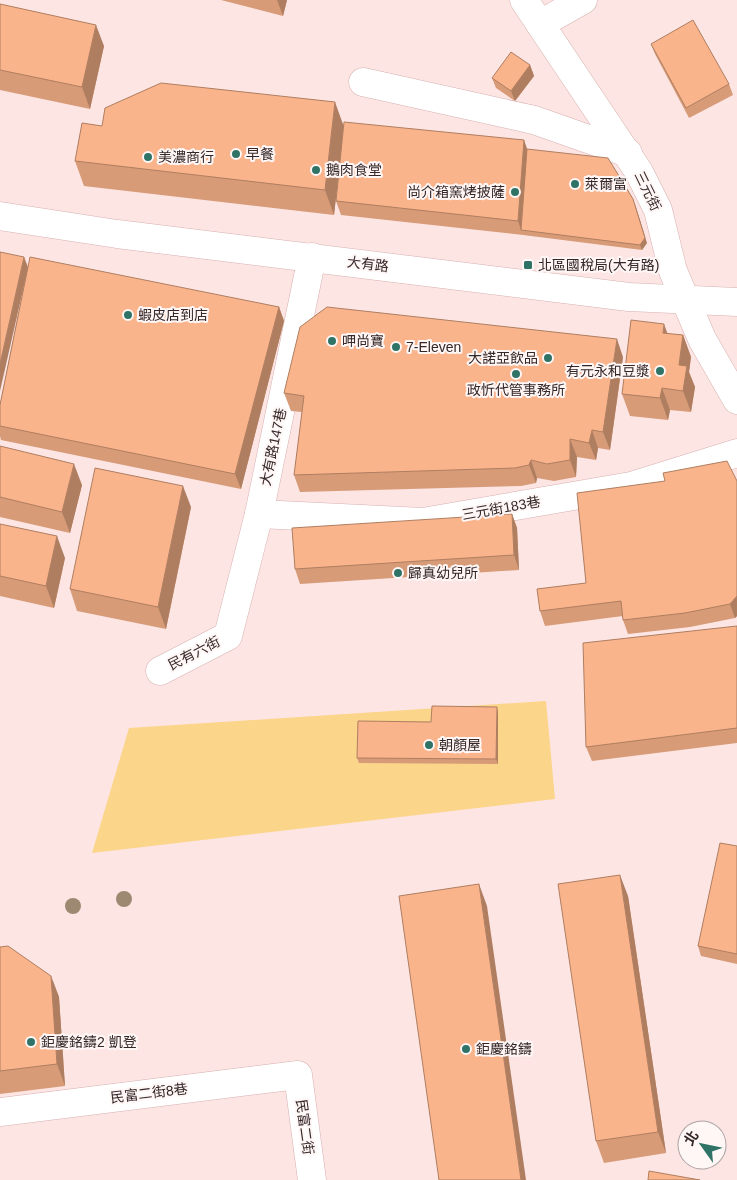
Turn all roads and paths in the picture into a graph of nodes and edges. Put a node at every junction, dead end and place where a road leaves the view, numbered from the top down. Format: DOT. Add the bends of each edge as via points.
graph roads {
  1 [pos="524,0"];
  2 [pos="583,0"];
  3 [pos="540,24"];
  4 [pos="363,82"];
  5 [pos="628,153"];
  6 [pos="0,216"];
  7 [pos="312,257"];
  8 [pos="686,301"];
  9 [pos="737,302"];
  10 [pos="737,400"];
  11 [pos="737,453"];
  12 [pos="259,514"];
  13 [pos="228,636"];
  14 [pos="160,671"];
  15 [pos="298,1075"];
  16 [pos="0,1112"];
  17 [pos="312,1180"];
  1 -- 3 [label="street, 三元街"];
  2 -- 3 [label="street"];
  3 -- 5 [label="street, 三元街"];
  4 -- 5 [label="street" via="534,120"];
  5 -- 8 [label="street, 三元街" via="658,210 673,271"];
  6 -- 7 [label="street, 大有路"];
  7 -- 8 [label="street, 大有路" via="629,297"];
  7 -- 12 [label="street, 大有路147巷"];
  8 -- 9 [label="street, 大有路"];
  8 -- 10 [label="street, 三元街" via="702,339"];
  11 -- 12 [label="street, 三元街183巷" via="631,486 423,522"];
  12 -- 13 [label="street, 大有路147巷"];
  13 -- 14 [label="street, 民有六街"];
  15 -- 16 [label="street, 民富二街8巷"];
  15 -- 17 [label="street, 民富二街"];
}
